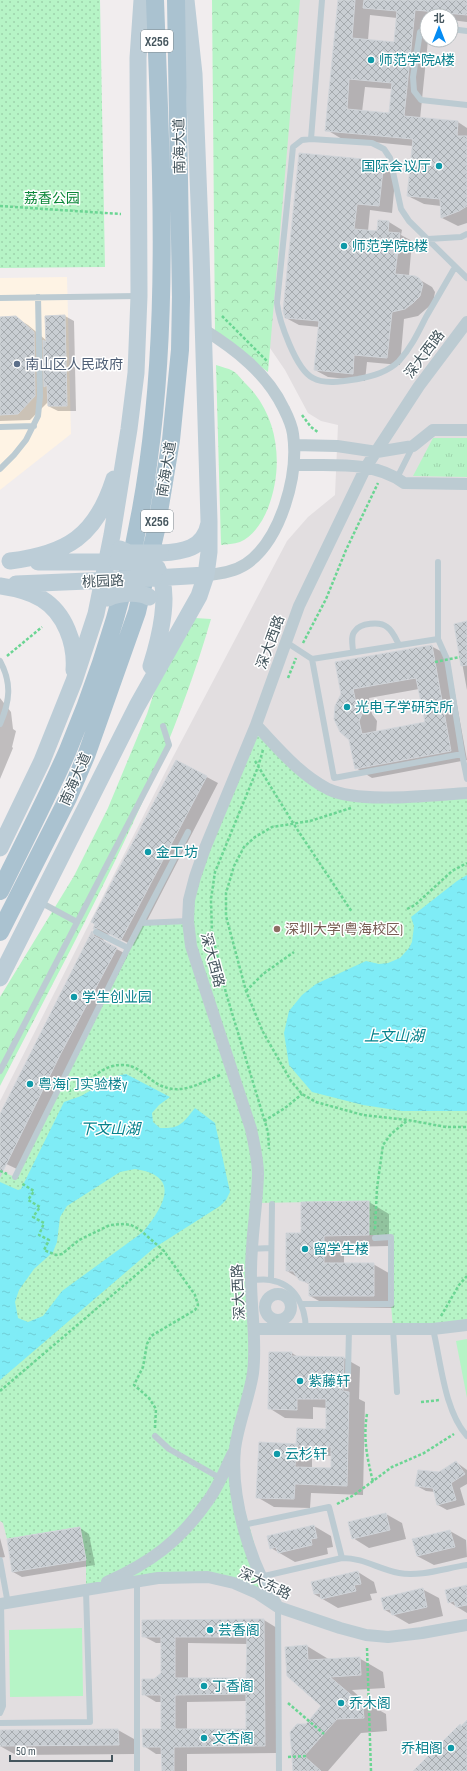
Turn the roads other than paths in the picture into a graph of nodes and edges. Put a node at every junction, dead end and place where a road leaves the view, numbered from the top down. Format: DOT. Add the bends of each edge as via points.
graph roads {
  1 [pos="142,0"];
  2 [pos="155,0"];
  3 [pos="176,0"];
  4 [pos="186,0"];
  5 [pos="322,0"];
  6 [pos="419,38"];
  7 [pos="467,105"];
  8 [pos="311,139"];
  9 [pos="467,234"];
  10 [pos="428,239"];
  11 [pos="455,267"];
  12 [pos="467,278"];
  13 [pos="139,296"];
  14 [pos="38,297"];
  15 [pos="0,298"];
  16 [pos="467,322"];
  17 [pos="203,329"];
  18 [pos="34,426"];
  19 [pos="0,427"];
  20 [pos="129,429"];
  21 [pos="467,430"];
  22 [pos="294,445"];
  23 [pos="413,446"];
  24 [pos="377,452"];
  25 [pos="294,465"];
  26 [pos="366,467"];
  27 [pos="0,469"];
  28 [pos="397,478"];
  29 [pos="467,484"];
  30 [pos="210,521"];
  31 [pos="114,552"];
  32 [pos="5,562"];
  33 [pos="438,562"];
  34 [pos="158,569"];
  35 [pos="206,575"];
  36 [pos="108,580"];
  37 [pos="0,585"];
  38 [pos="96,614"];
  39 [pos="161,626"];
  40 [pos="438,639"];
  41 [pos="286,642"];
  42 [pos="399,645"];
  43 [pos="353,652"];
  44 [pos="312,659"];
  45 [pos="0,661"];
  46 [pos="74,681"];
  47 [pos="137,706"];
  48 [pos="0,724"];
  49 [pos="256,724"];
  50 [pos="163,726"];
  51 [pos="462,754"];
  52 [pos="334,778"];
  53 [pos="467,779"];
  54 [pos="329,789"];
  55 [pos="467,793"];
  56 [pos="6,822"];
  57 [pos="188,832"];
  58 [pos="0,848"];
  59 [pos="0,891"];
  60 [pos="39,901"];
  61 [pos="77,922"];
  62 [pos="188,922"];
  63 [pos="141,923"];
  64 [pos="0,932"];
  65 [pos="96,932"];
  66 [pos="128,948"];
  67 [pos="0,978"];
  68 [pos="0,1070"];
  69 [pos="15,1177"];
  70 [pos="272,1204"];
  71 [pos="375,1238"];
  72 [pos="271,1248"];
  73 [pos="251,1249"];
  74 [pos="251,1280"];
  75 [pos="271,1280"];
  76 [pos="297,1305"];
  77 [pos="467,1325"];
  78 [pos="255,1329"];
  79 [pos="306,1329"];
  80 [pos="349,1329"];
  81 [pos="393,1329"];
  82 [pos="433,1329"];
  83 [pos="348,1374"];
  84 [pos="397,1392"];
  85 [pos="155,1436"];
  86 [pos="467,1436"];
  87 [pos="235,1448"];
  88 [pos="220,1478"];
  89 [pos="244,1525"];
  90 [pos="342,1558"];
  91 [pos="0,1560"];
  92 [pos="467,1565"];
  93 [pos="260,1577"];
  94 [pos="137,1581"];
  95 [pos="86,1591"];
  96 [pos="3,1604"];
  97 [pos="278,1607"];
  98 [pos="467,1625"];
  99 [pos="0,1713"];
  100 [pos="0,1723"];
  101 [pos="137,1771"];
  102 [pos="279,1771"];
  1 -- 13 [label="main road" via="138,58"];
  2 -- 59 [label="main road, 南海大道 / X256" via="162,283 157,385 144,488 121,595 86,703 51,788"];
  3 -- 64 [label="main road, 南海大道 / X256" via="180,350 171,440 156,530 137,612 86,756 68,798"];
  4 -- 17 [label="main road" via="194,82"];
  5 -- 8 [label="lane"];
  6 -- 7 [label="lane" via="413,77 414,91 421,100"];
  8 -- 10 [label="lane" via="372,144 384,149 390,158 401,209 409,221"];
  8 -- 11 [label="lane" via="302,140 293,147 277,303 278,317 285,335 304,370 312,378 345,381 374,375 398,362 411,346"];
  9 -- 10 [label="lane" via="461,237"];
  10 -- 11 [label="lane"];
  11 -- 12 [label="lane"];
  13 -- 14 [label="lane"];
  13 -- 20 [label="main road" via="136,373"];
  14 -- 15 [label="lane"];
  14 -- 18 [label="lane" via="40,396"];
  16 -- 24 [label="street, 深大西路" via="419,386"];
  17 -- 22 [label="street" via="238,352 264,378 284,408 293,433"];
  17 -- 30 [label="main road"];
  18 -- 19 [label="lane"];
  18 -- 27 [label="lane" via="14,455"];
  20 -- 31 [label="main road"];
  20 -- 32 [label="main road" via="103,507 86,531 68,546 57,551"];
  21 -- 23 [label="street" via="433,430"];
  22 -- 24 [label="street" via="337,446"];
  22 -- 25 [label="street"];
  23 -- 24 [label="street"];
  23 -- 28 [label="lane"];
  24 -- 26 [label="street, 深大西路"];
  25 -- 26 [label="street"];
  25 -- 35 [label="street" via="284,507 260,551 238,569"];
  26 -- 28 [label="street"];
  26 -- 41 [label="street, 深大西路" via="299,606"];
  28 -- 29 [label="street" via="404,483"];
  30 -- 34 [label="main road" via="205,534 190,549 175,552"];
  30 -- 35 [label="main road"];
  31 -- 32 [label="main road, 桃园路"];
  31 -- 34 [label="main road, 桃园路, bridge"];
  31 -- 36 [label="main road"];
  33 -- 40 [label="lane"];
  34 -- 35 [label="main road, 桃园路"];
  34 -- 36 [label="main road, 桃园路, bridge"];
  34 -- 39 [label="main road" via="163,602"];
  35 -- 47 [label="main road" via="199,596"];
  36 -- 37 [label="main road, 桃园路"];
  36 -- 38 [label="main road"];
  37 -- 46 [label="main road" via="29,592 42,598 53,608 63,621 71,639 75,663"];
  38 -- 39 [label="main road, bridge" via="108,598 118,594 139,594 150,597 157,607"];
  38 -- 46 [label="main road"];
  39 -- 47 [label="main road" via="154,657"];
  40 -- 42 [label="lane"];
  40 -- 51 [label="lane" via="447,659"];
  41 -- 44 [label="lane"];
  41 -- 49 [label="street, 深大西路"];
  42 -- 43 [label="lane"];
  42 -- 43 [label="lane" via="391,630 379,623 360,626 355,631 352,636"];
  43 -- 44 [label="lane"];
  44 -- 52 [label="lane"];
  45 -- 48 [label="lane" via="9,683 10,696"];
  46 -- 56 [label="main road" via="42,761"];
  47 -- 60 [label="main road"];
  49 -- 54 [label="street" via="295,766"];
  49 -- 62 [label="street, 深大西路" via="195,877 189,900"];
  50 -- 61 [label="lane" via="169,745"];
  51 -- 52 [label="lane"];
  51 -- 53 [label="lane"];
  52 -- 54 [label="lane"];
  54 -- 55 [label="street" via="353,796 388,798"];
  56 -- 58 [label="main road"];
  57 -- 63 [label="lane"];
  60 -- 61 [label="lane"];
  60 -- 67 [label="main road"];
  61 -- 68 [label="lane"];
  62 -- 63 [label="lane"];
  62 -- 73 [label="street, 深大西路" via="197,968 251,1129 257,1160"];
  63 -- 66 [label="lane"];
  65 -- 66 [label="lane"];
  66 -- 69 [label="lane"];
  70 -- 72 [label="lane"];
  71 -- 76 [label="lane" via="390,1237 391,1304"];
  72 -- 73 [label="lane"];
  72 -- 75 [label="lane"];
  73 -- 74 [label="street, 深大西路"];
  74 -- 75 [label="lane"];
  74 -- 78 [label="street, 深大西路"];
  75 -- 76 [label="lane" via="291,1290"];
  76 -- 79 [label="lane"];
  77 -- 82 [label="street"];
  78 -- 79 [label="street"];
  78 -- 87 [label="street, 深大西路" via="253,1373"];
  79 -- 80 [label="street"];
  80 -- 81 [label="street"];
  80 -- 83 [label="lane"];
  81 -- 82 [label="street"];
  81 -- 84 [label="lane"];
  82 -- 86 [label="lane" via="448,1400 461,1430"];
  85 -- 88 [label="lane" via="169,1449"];
  87 -- 88 [label="street"];
  87 -- 89 [label="street, 深大西路" via="234,1472"];
  88 -- 95 [label="street" via="208,1501 186,1528 156,1556 132,1571"];
  89 -- 90 [label="lane" via="329,1508"];
  89 -- 93 [label="street, 深大西路"];
  90 -- 92 [label="lane" via="355,1558 398,1573 412,1574"];
  90 -- 93 [label="lane"];
  91 -- 96 [label="lane"];
  93 -- 97 [label="street, 深大西路"];
  94 -- 95 [label="street, 深大东路"];
  94 -- 97 [label="street, 深大东路" via="178,1577 208,1578 234,1583"];
  94 -- 101 [label="lane"];
  95 -- 96 [label="street, 深大东路"];
  95 -- 100 [label="lane" via="90,1722"];
  96 -- 99 [label="lane" via="4,1706"];
  97 -- 98 [label="street, 深大东路" via="366,1635 388,1637"];
  97 -- 102 [label="lane"];
}
